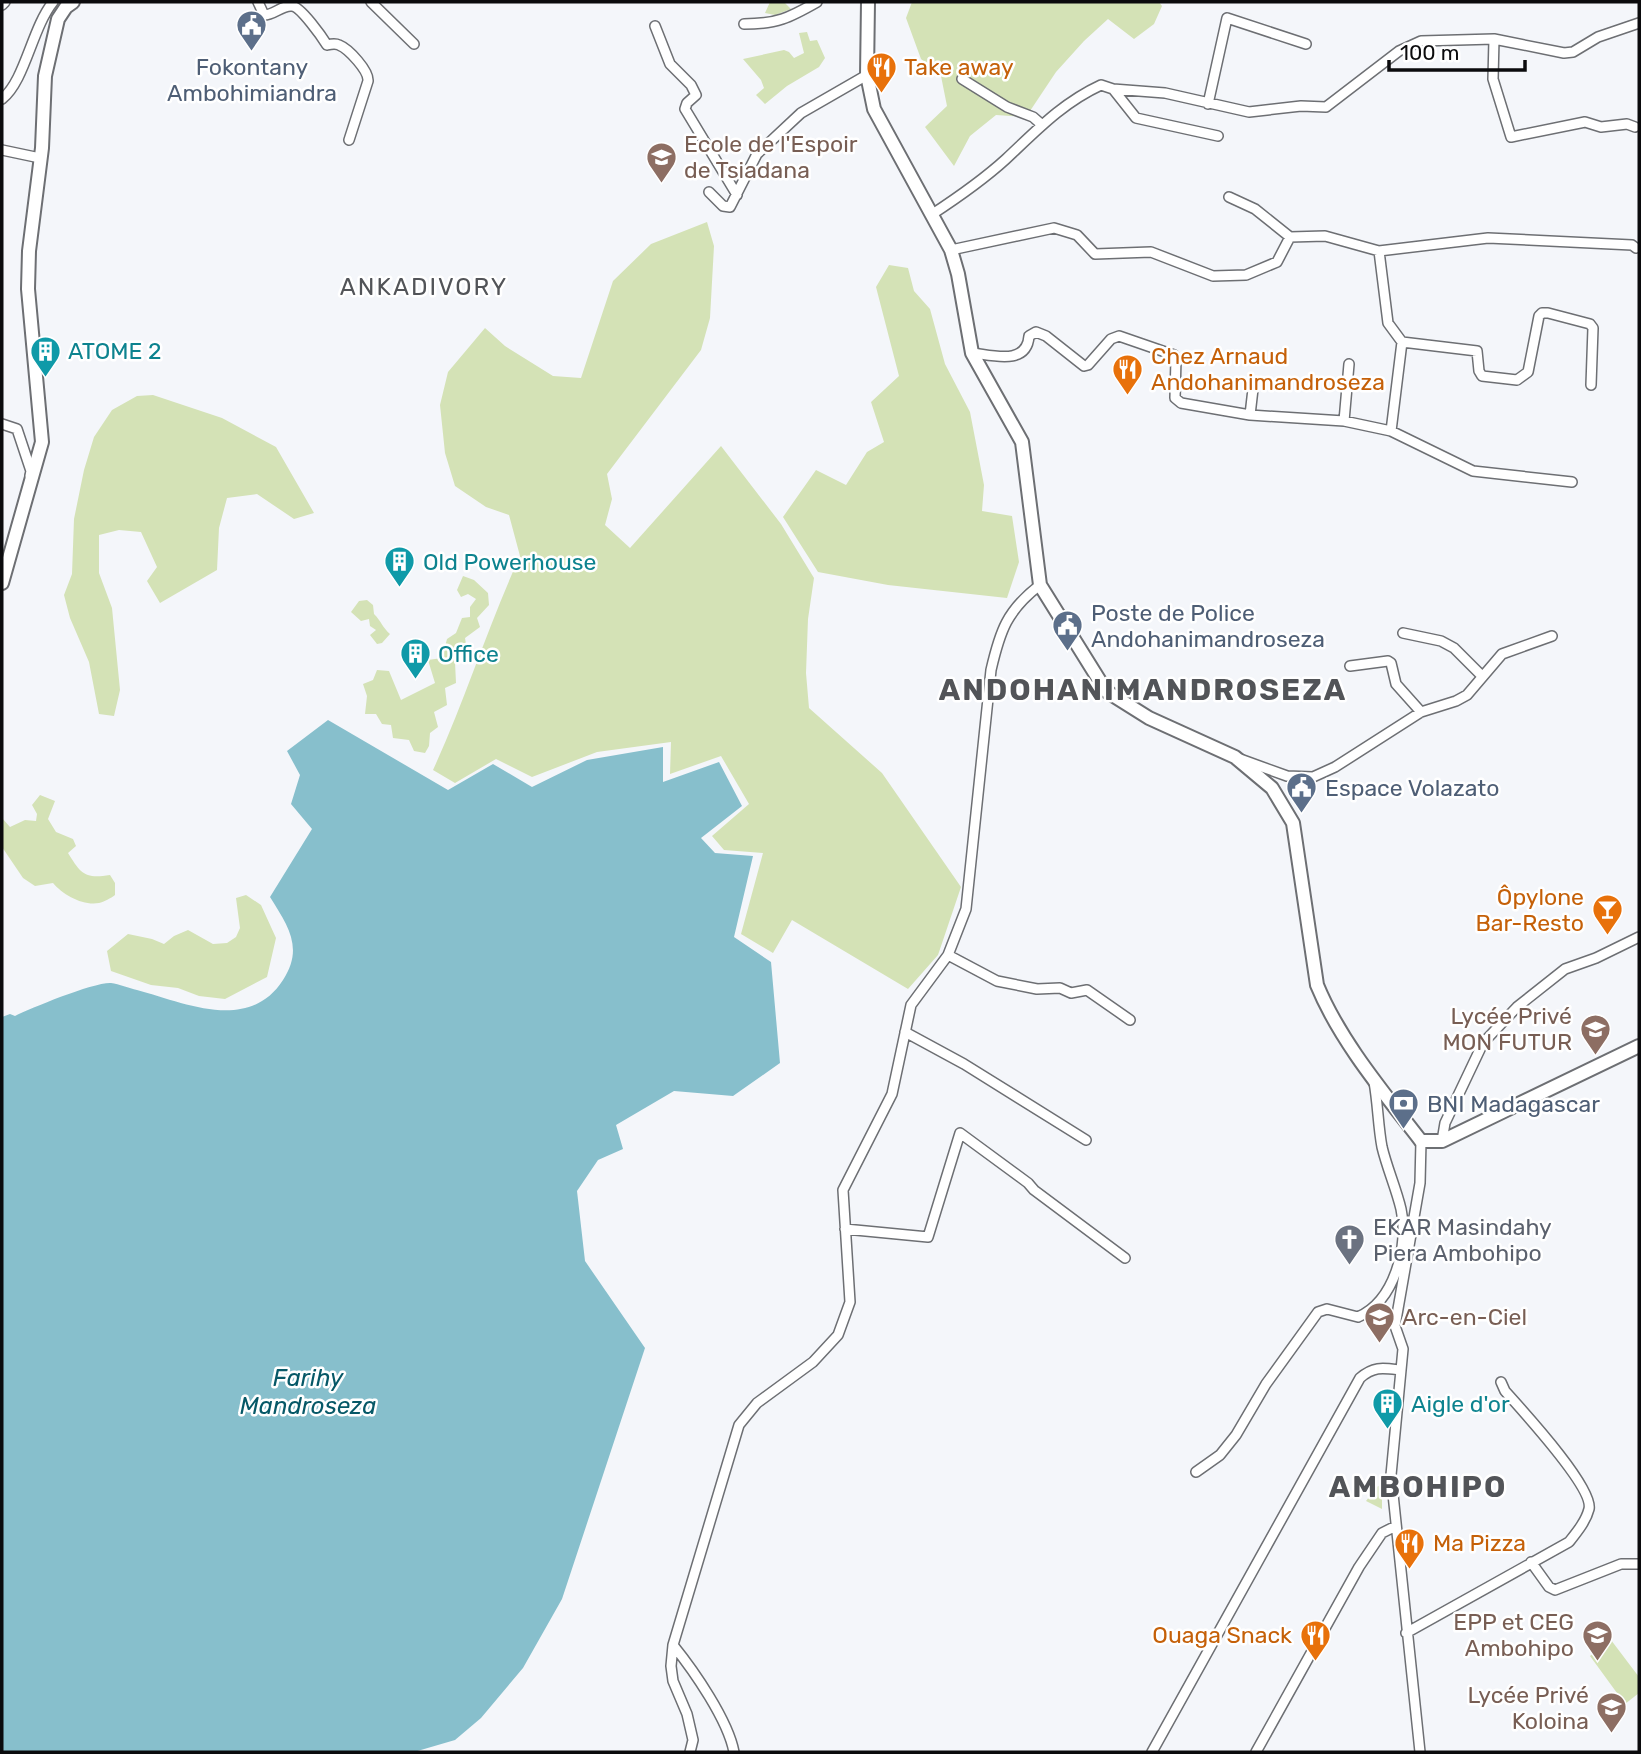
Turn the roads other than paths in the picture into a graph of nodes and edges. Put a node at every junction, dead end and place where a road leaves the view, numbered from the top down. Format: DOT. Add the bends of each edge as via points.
graph roads {
  1 [pos="52,2"];
  2 [pos="73,2"];
  3 [pos="258,2"];
  4 [pos="371,2"];
  5 [pos="817,2"];
  6 [pos="866,3"];
  7 [pos="1639,23"];
  8 [pos="744,24"];
  9 [pos="655,26"];
  10 [pos="1494,38"];
  11 [pos="414,44"];
  12 [pos="1306,44"];
  13 [pos="867,75"];
  14 [pos="962,79"];
  15 [pos="1113,89"];
  16 [pos="2,99"];
  17 [pos="1208,104"];
  18 [pos="1041,124"];
  19 [pos="1635,127"];
  20 [pos="1218,136"];
  21 [pos="349,140"];
  22 [pos="2,150"];
  23 [pos="40,158"];
  24 [pos="709,192"];
  25 [pos="737,195"];
  26 [pos="1229,197"];
  27 [pos="931,215"];
  28 [pos="1290,237"];
  29 [pos="1636,247"];
  30 [pos="951,250"];
  31 [pos="1379,251"];
  32 [pos="1402,342"];
  33 [pos="972,353"];
  34 [pos="1349,364"];
  35 [pos="1591,385"];
  36 [pos="1253,389"];
  37 [pos="1250,415"];
  38 [pos="1344,421"];
  39 [pos="2,424"];
  40 [pos="1391,431"];
  41 [pos="1572,482"];
  42 [pos="21,519"];
  43 [pos="2,583"];
  44 [pos="1040,585"];
  45 [pos="1403,633"];
  46 [pos="1552,636"];
  47 [pos="1350,666"];
  48 [pos="1482,676"];
  49 [pos="1421,712"];
  50 [pos="1236,757"];
  51 [pos="1639,936"];
  52 [pos="948,955"];
  53 [pos="1130,1020"];
  54 [pos="905,1032"];
  55 [pos="1639,1046"];
  56 [pos="1373,1077"];
  57 [pos="1086,1140"];
  58 [pos="1421,1141"];
  59 [pos="1442,1141"];
  60 [pos="845,1229"];
  61 [pos="1125,1258"];
  62 [pos="1400,1370"];
  63 [pos="1501,1382"];
  64 [pos="1196,1472"];
  65 [pos="1396,1526"];
  66 [pos="1531,1562"];
  67 [pos="1639,1564"];
  68 [pos="1406,1633"];
  69 [pos="673,1645"];
  70 [pos="690,1752"];
  71 [pos="734,1752"];
  72 [pos="1152,1752"];
  73 [pos="1256,1752"];
  74 [pos="1420,1752"];
  1 -- 16 [label="street" via="15,83"];
  2 -- 23 [label="street" via="58,19 45,76"];
  3 -- 21 [label="street" via="267,16 295,7 327,45 338,44 365,69 368,81"];
  4 -- 11 [label="street"];
  5 -- 8 [label="street" via="785,19"];
  6 -- 13 [label="street"];
  7 -- 10 [label="street" via="1564,53"];
  9 -- 25 [label="street" via="670,64 696,95 685,109"];
  10 -- 17 [label="street" via="1421,41 1399,51 1326,107 1249,112"];
  10 -- 19 [label="street" via="1493,79 1511,137 1585,122"];
  12 -- 17 [label="street" via="1227,18"];
  13 -- 25 [label="street" via="801,113 757,154"];
  13 -- 27 [label="street" via="874,109"];
  14 -- 18 [label="street"];
  15 -- 17 [label="street" via="1165,93"];
  15 -- 18 [label="street" via="1101,85 1077,96"];
  15 -- 20 [label="street" via="1136,118"];
  18 -- 27 [label="street" via="978,183"];
  22 -- 23 [label="street"];
  23 -- 42 [label="street" via="28,289 42,435"];
  24 -- 25 [label="street" via="727,208"];
  26 -- 28 [label="street" via="1255,209"];
  27 -- 30 [label="street"];
  28 -- 30 [label="street" via="1278,262 1246,275 1213,276 1151,252 1095,254 1077,235 1054,228"];
  28 -- 31 [label="street" via="1325,236"];
  29 -- 31 [label="street" via="1489,238"];
  30 -- 33 [label="street"];
  31 -- 32 [label="street" via="1388,323"];
  32 -- 35 [label="street" via="1477,351 1482,376 1517,380 1528,372 1539,316 1548,313 1591,324"];
  32 -- 40 [label="street"];
  33 -- 37 [label="street" via="1017,356 1036,332 1084,366 1119,335 1174,355 1175,398 1181,403"];
  33 -- 44 [label="street" via="1022,442"];
  34 -- 38 [label="street"];
  36 -- 37 [label="street"];
  37 -- 38 [label="street"];
  38 -- 40 [label="street"];
  39 -- 42 [label="street" via="17,429 31,471"];
  40 -- 41 [label="street" via="1474,471"];
  42 -- 43 [label="street"];
  44 -- 50 [label="street" via="1106,691 1149,718"];
  44 -- 52 [label="street" via="1007,617 998,640 966,909"];
  45 -- 48 [label="street" via="1454,648"];
  46 -- 48 [label="street" via="1502,654"];
  47 -- 49 [label="street" via="1388,661 1396,684"];
  48 -- 49 [label="street" via="1456,701"];
  49 -- 50 [label="street" via="1313,776 1287,776"];
  50 -- 56 [label="street" via="1272,788 1293,823 1317,985 1326,1008"];
  51 -- 59 [label="street" via="1565,969 1517,1007 1483,1043 1445,1123"];
  52 -- 53 [label="street" via="997,981 1071,993 1087,990"];
  52 -- 54 [label="street" via="911,1005"];
  54 -- 57 [label="street"];
  54 -- 60 [label="street" via="892,1094 843,1190"];
  55 -- 59 [label="street"];
  56 -- 58 [label="street"];
  56 -- 64 [label="street" via="1382,1146 1402,1211 1401,1251 1392,1280 1373,1307 1358,1317 1327,1309 1318,1312 1236,1435 1220,1455"];
  58 -- 59 [label="street"];
  58 -- 62 [label="street" via="1420,1183 1395,1326 1403,1349"];
  60 -- 61 [label="street" via="928,1237 960,1133"];
  60 -- 69 [label="street" via="850,1302 838,1335 813,1362 757,1403 739,1425"];
  62 -- 65 [label="street" via="1391,1461"];
  62 -- 72 [label="street" via="1379,1367 1360,1378"];
  63 -- 66 [label="street" via="1565,1461 1589,1501 1589,1510 1569,1542"];
  65 -- 68 [label="street"];
  65 -- 73 [label="street" via="1382,1532 1359,1567"];
  66 -- 67 [label="street" via="1555,1590 1620,1564"];
  66 -- 68 [label="street"];
  68 -- 74 [label="street"];
  69 -- 70 [label="street" via="672,1674 687,1714 693,1740"];
  69 -- 71 [label="street" via="725,1725"];
}
